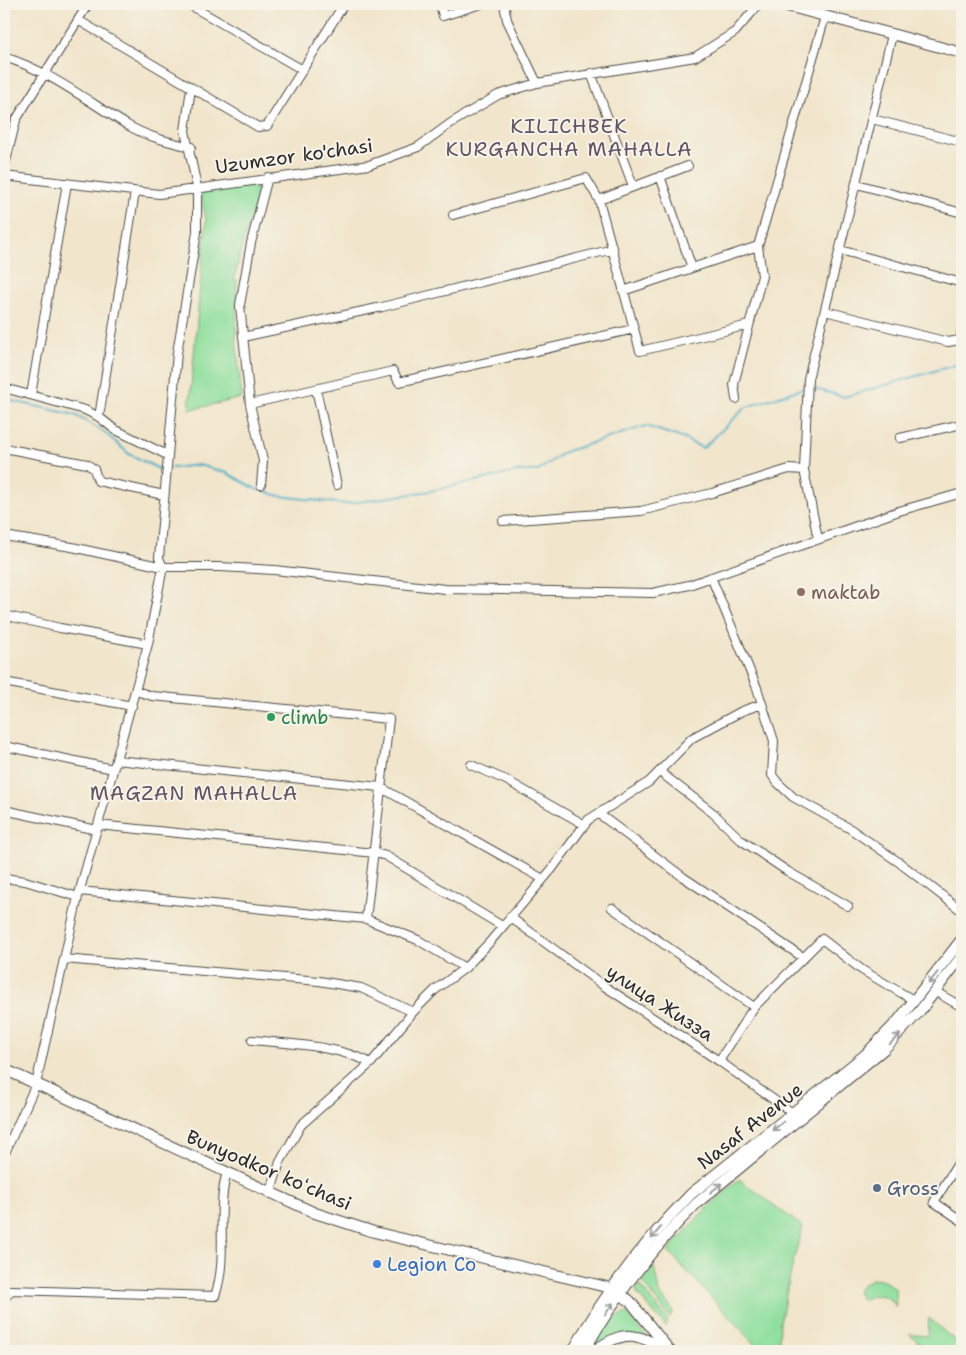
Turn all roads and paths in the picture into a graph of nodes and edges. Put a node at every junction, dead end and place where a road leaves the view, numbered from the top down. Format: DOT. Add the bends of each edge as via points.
graph roads {
  1 [pos="88,4"];
  2 [pos="188,4"];
  3 [pos="344,4"];
  4 [pos="440,4"];
  5 [pos="481,4"];
  6 [pos="504,4"];
  7 [pos="759,4"];
  8 [pos="780,4"];
  9 [pos="825,17"];
  10 [pos="78,20"];
  11 [pos="892,35"];
  12 [pos="962,52"];
  13 [pos="4,57"];
  14 [pos="301,69"];
  15 [pos="45,73"];
  16 [pos="591,73"];
  17 [pos="537,83"];
  18 [pos="191,88"];
  19 [pos="872,119"];
  20 [pos="4,129"];
  21 [pos="13,132"];
  22 [pos="962,142"];
  23 [pos="191,148"];
  24 [pos="688,166"];
  25 [pos="4,169"];
  26 [pos="4,176"];
  27 [pos="660,176"];
  28 [pos="268,177"];
  29 [pos="67,183"];
  30 [pos="857,184"];
  31 [pos="633,186"];
  32 [pos="197,187"];
  33 [pos="134,192"];
  34 [pos="600,200"];
  35 [pos="962,213"];
  36 [pos="453,215"];
  37 [pos="758,246"];
  38 [pos="612,249"];
  39 [pos="840,250"];
  40 [pos="692,268"];
  41 [pos="962,284"];
  42 [pos="623,291"];
  43 [pos="825,311"];
  44 [pos="749,325"];
  45 [pos="634,329"];
  46 [pos="962,330"];
  47 [pos="243,337"];
  48 [pos="4,388"];
  49 [pos="316,389"];
  50 [pos="31,395"];
  51 [pos="736,399"];
  52 [pos="250,404"];
  53 [pos="99,417"];
  54 [pos="962,424"];
  55 [pos="900,438"];
  56 [pos="4,448"];
  57 [pos="167,455"];
  58 [pos="804,470"];
  59 [pos="261,485"];
  60 [pos="337,485"];
  61 [pos="962,493"];
  62 [pos="164,496"];
  63 [pos="503,521"];
  64 [pos="4,536"];
  65 [pos="818,539"];
  66 [pos="163,567"];
  67 [pos="712,577"];
  68 [pos="4,615"];
  69 [pos="148,644"];
  70 [pos="4,682"];
  71 [pos="136,692"];
  72 [pos="762,704"];
  73 [pos="132,706"];
  74 [pos="4,746"];
  75 [pos="116,760"];
  76 [pos="471,765"];
  77 [pos="113,769"];
  78 [pos="660,772"];
  79 [pos="380,787"];
  80 [pos="4,810"];
  81 [pos="598,814"];
  82 [pos="585,825"];
  83 [pos="98,828"];
  84 [pos="375,853"];
  85 [pos="4,878"];
  86 [pos="543,879"];
  87 [pos="79,894"];
  88 [pos="848,906"];
  89 [pos="612,908"];
  90 [pos="962,911"];
  91 [pos="510,917"];
  92 [pos="366,919"];
  93 [pos="502,926"];
  94 [pos="962,939"];
  95 [pos="962,956"];
  96 [pos="804,958"];
  97 [pos="64,959"];
  98 [pos="465,968"];
  99 [pos="936,992"];
  100 [pos="915,1001"];
  101 [pos="754,1007"];
  102 [pos="962,1007"];
  103 [pos="413,1012"];
  104 [pos="252,1040"];
  105 [pos="719,1061"];
  106 [pos="371,1063"];
  107 [pos="4,1070"];
  108 [pos="36,1084"];
  109 [pos="794,1114"];
  110 [pos="4,1156"];
  111 [pos="962,1157"];
  112 [pos="227,1172"];
  113 [pos="270,1194"];
  114 [pos="962,1221"];
  115 [pos="616,1290"];
  116 [pos="4,1299"];
  117 [pos="575,1350"];
  118 [pos="594,1351"];
  119 [pos="669,1351"];
  1 -- 10 [label="street"];
  2 -- 14 [label="street"];
  3 -- 14 [label="street"];
  4 -- 5 [label="street" via="444,16"];
  6 -- 17 [label="street" via="507,20"];
  7 -- 16 [label="street, Uzumzor ko'chasi" via="735,32 695,57"];
  8 -- 9 [label="main road"];
  9 -- 11 [label="main road"];
  9 -- 37 [label="street"];
  10 -- 15 [label="street"];
  10 -- 18 [label="street"];
  11 -- 12 [label="main road"];
  11 -- 19 [label="street"];
  13 -- 15 [label="street" via="29,64"];
  14 -- 18 [label="street" via="267,126 258,127"];
  15 -- 21 [label="street" via="16,120"];
  15 -- 23 [label="street" via="130,126 152,137"];
  16 -- 17 [label="street, Uzumzor ko'chasi"];
  16 -- 31 [label="street"];
  17 -- 28 [label="street, Uzumzor ko'chasi" via="498,95 402,154 369,165"];
  18 -- 23 [label="street" via="186,131"];
  19 -- 22 [label="street"];
  19 -- 30 [label="street"];
  20 -- 21 [label="street"];
  21 -- 25 [label="street"];
  23 -- 32 [label="street"];
  24 -- 27 [label="street"];
  26 -- 29 [label="street, Uzumzor ko'chasi"];
  27 -- 31 [label="street"];
  27 -- 40 [label="street"];
  28 -- 32 [label="street, Uzumzor ko'chasi"];
  28 -- 47 [label="street" via="251,243 240,305"];
  29 -- 33 [label="street, Uzumzor ko'chasi"];
  29 -- 50 [label="street"];
  30 -- 35 [label="street"];
  30 -- 39 [label="street"];
  31 -- 34 [label="street"];
  32 -- 33 [label="street, Uzumzor ko'chasi" via="159,194"];
  32 -- 57 [label="street" via="197,232 177,353"];
  33 -- 53 [label="street"];
  34 -- 36 [label="street" via="586,178"];
  34 -- 38 [label="street"];
  37 -- 40 [label="street"];
  37 -- 44 [label="street" via="762,276"];
  38 -- 42 [label="street"];
  38 -- 47 [label="street" via="382,307"];
  39 -- 41 [label="street"];
  39 -- 43 [label="street"];
  40 -- 42 [label="street"];
  42 -- 45 [label="street"];
  43 -- 46 [label="street" via="948,342 960,340"];
  43 -- 58 [label="street" via="808,379"];
  44 -- 45 [label="street" via="640,351"];
  44 -- 51 [label="street" via="734,384"];
  45 -- 49 [label="street" via="399,382 393,371"];
  47 -- 52 [label="street"];
  48 -- 50 [label="street"];
  49 -- 52 [label="street"];
  49 -- 60 [label="street"];
  50 -- 53 [label="street"];
  52 -- 59 [label="street" via="263,462"];
  53 -- 57 [label="street" via="114,429"];
  54 -- 55 [label="street"];
  56 -- 62 [label="street" via="86,464 94,469 98,481"];
  57 -- 62 [label="street"];
  58 -- 63 [label="street" via="790,469 641,511"];
  58 -- 65 [label="street"];
  61 -- 65 [label="street"];
  62 -- 66 [label="street" via="159,558"];
  64 -- 66 [label="street"];
  65 -- 67 [label="street"];
  66 -- 67 [label="street" via="219,566 274,570 445,589 595,593 653,593"];
  66 -- 69 [label="street"];
  67 -- 72 [label="street"];
  68 -- 69 [label="street"];
  69 -- 71 [label="street"];
  70 -- 73 [label="street"];
  71 -- 73 [label="street"];
  71 -- 79 [label="street" via="389,719"];
  72 -- 78 [label="street" via="692,738"];
  72 -- 90 [label="street" via="774,741 772,774 778,783 793,797 849,828 900,863"];
  73 -- 75 [label="street"];
  74 -- 77 [label="street"];
  75 -- 77 [label="street"];
  75 -- 79 [label="street"];
  76 -- 82 [label="street" via="506,780"];
  77 -- 83 [label="street"];
  78 -- 81 [label="street"];
  78 -- 88 [label="street" via="713,813 741,840"];
  79 -- 84 [label="street"];
  79 -- 86 [label="street"];
  80 -- 83 [label="street"];
  81 -- 82 [label="street"];
  81 -- 96 [label="street" via="682,877"];
  82 -- 86 [label="street"];
  83 -- 84 [label="street"];
  83 -- 87 [label="street"];
  84 -- 92 [label="street"];
  84 -- 93 [label="street" via="386,856"];
  85 -- 87 [label="street"];
  86 -- 91 [label="street"];
  87 -- 92 [label="street"];
  87 -- 97 [label="street"];
  89 -- 101 [label="street"];
  91 -- 93 [label="street"];
  91 -- 105 [label="street, улица Жизза" via="604,986"];
  92 -- 98 [label="street" via="418,940"];
  93 -- 98 [label="street"];
  94 -- 100 [label="main road, Nasaf Avenue, one-way"];
  95 -- 99 [label="main road, Nasaf Avenue"];
  96 -- 100 [label="street" via="822,939 862,970"];
  96 -- 101 [label="street"];
  97 -- 103 [label="street" via="319,980 361,988"];
  97 -- 108 [label="street"];
  98 -- 103 [label="street" via="435,990"];
  99 -- 102 [label="street"];
  115 -- 99 [label="main road, Nasaf Avenue, one-way" via="697,1204 865,1067"];
  100 -- 109 [label="main road, Nasaf Avenue" via="866,1055"];
  101 -- 105 [label="street"];
  103 -- 106 [label="street"];
  104 -- 106 [label="street" via="313,1047"];
  105 -- 109 [label="street, улица Жизза"];
  106 -- 113 [label="street" via="301,1125 280,1162"];
  107 -- 108 [label="main road, Bunyodkor koʻchasi"];
  108 -- 110 [label="street"];
  108 -- 112 [label="main road, Bunyodkor koʻchasi"];
  109 -- 115 [label="main road, Nasaf Avenue, one-way" via="691,1194 656,1233"];
  111 -- 114 [label="street" via="934,1202"];
  112 -- 113 [label="main road, Bunyodkor koʻchasi"];
  112 -- 116 [label="street" via="222,1188 222,1270 215,1296 11,1290"];
  113 -- 115 [label="main road, Bunyodkor koʻchasi" via="374,1232"];
  115 -- 117 [label="main road, Nasaf Avenue"];
  115 -- 119 [label="main road" via="630,1301"];
  118 -- 119 [label="main road" via="612,1338 624,1335 641,1337"];
}
